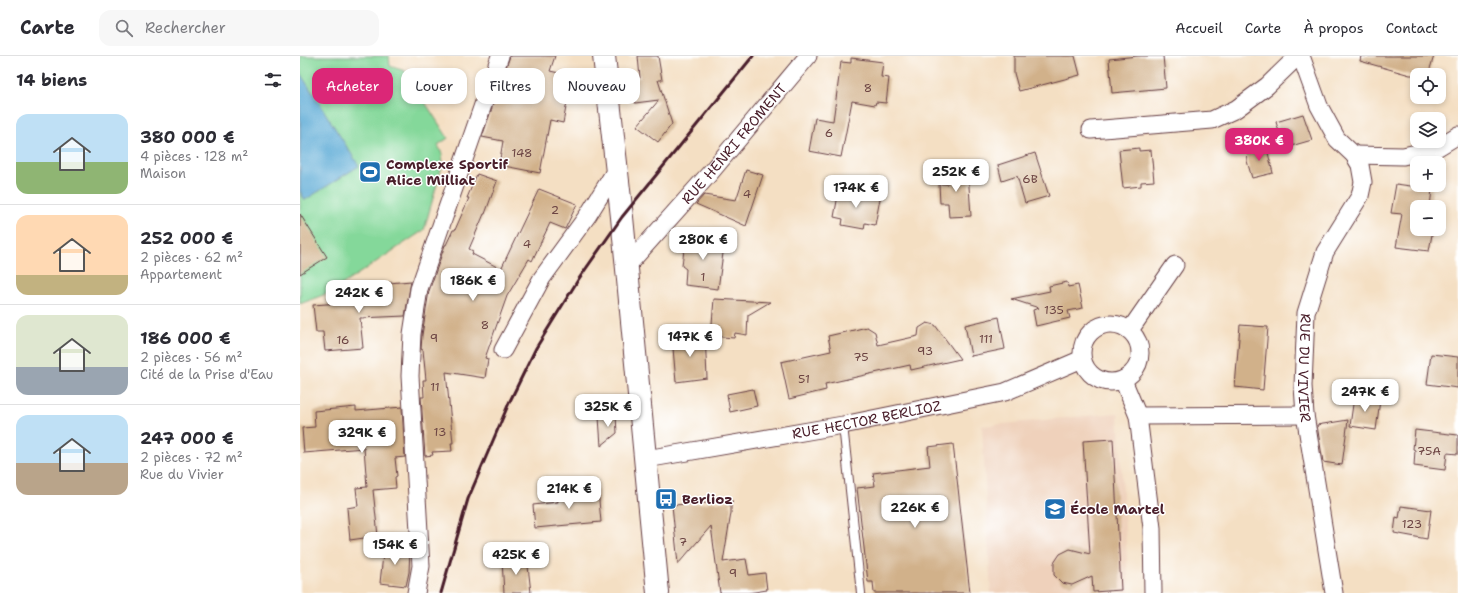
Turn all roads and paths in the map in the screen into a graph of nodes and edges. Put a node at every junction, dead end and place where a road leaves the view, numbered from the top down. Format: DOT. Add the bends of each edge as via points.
graph roads {
  1 [pos="500,56"];
  2 [pos="604,56"];
  3 [pos="808,56"];
  4 [pos="1298,56"];
  5 [pos="1301,56"];
  6 [pos="1091,130"];
  7 [pos="1458,135"];
  8 [pos="1354,155"];
  9 [pos="616,170"];
  10 [pos="1175,265"];
  11 [pos="626,267"];
  12 [pos="1130,330"];
  13 [pos="503,350"];
  14 [pos="1082,359"];
  15 [pos="1123,380"];
  16 [pos="1305,415"];
  17 [pos="1138,416"];
  18 [pos="842,425"];
  19 [pos="646,459"];
  20 [pos="416,593"];
  21 [pos="658,593"];
  22 [pos="861,593"];
  23 [pos="1153,593"];
  24 [pos="1334,593"];
  1 -- 20 [label="street" via="419,289 412,334 410,376 422,566"];
  2 -- 9 [label="main road"];
  3 -- 11 [label="street, RUE HENRI FROMENT" via="710,173"];
  4 -- 6 [label="street" via="1267,86 1236,109 1212,120"];
  5 -- 8 [label="street" via="1319,106 1337,139"];
  7 -- 8 [label="street" via="1434,149 1403,156"];
  8 -- 16 [label="street, RUE DU VIVIER" via="1360,165 1363,182 1360,196 1325,252 1306,313 1303,386"];
  9 -- 11 [label="main road"];
  9 -- 13 [label="street" via="542,278"];
  10 -- 12 [label="street"];
  11 -- 19 [label="main road"];
  12 -- 14 [label="street" via="1113,323 1096,327 1084,341"];
  12 -- 15 [label="street" via="1137,337 1141,357 1132,374"];
  14 -- 15 [label="street" via="1091,374 1098,379 1106,382"];
  14 -- 18 [label="street, RUE HECTOR BERLIOZ" via="1005,392"];
  15 -- 17 [label="street"];
  16 -- 17 [label="street"];
  16 -- 24 [label="street, RUE DU VIVIER"];
  17 -- 23 [label="street" via="1152,528"];
  18 -- 19 [label="street, RUE HECTOR BERLIOZ"];
  18 -- 22 [label="lane"];
  19 -- 21 [label="main road"];
}
